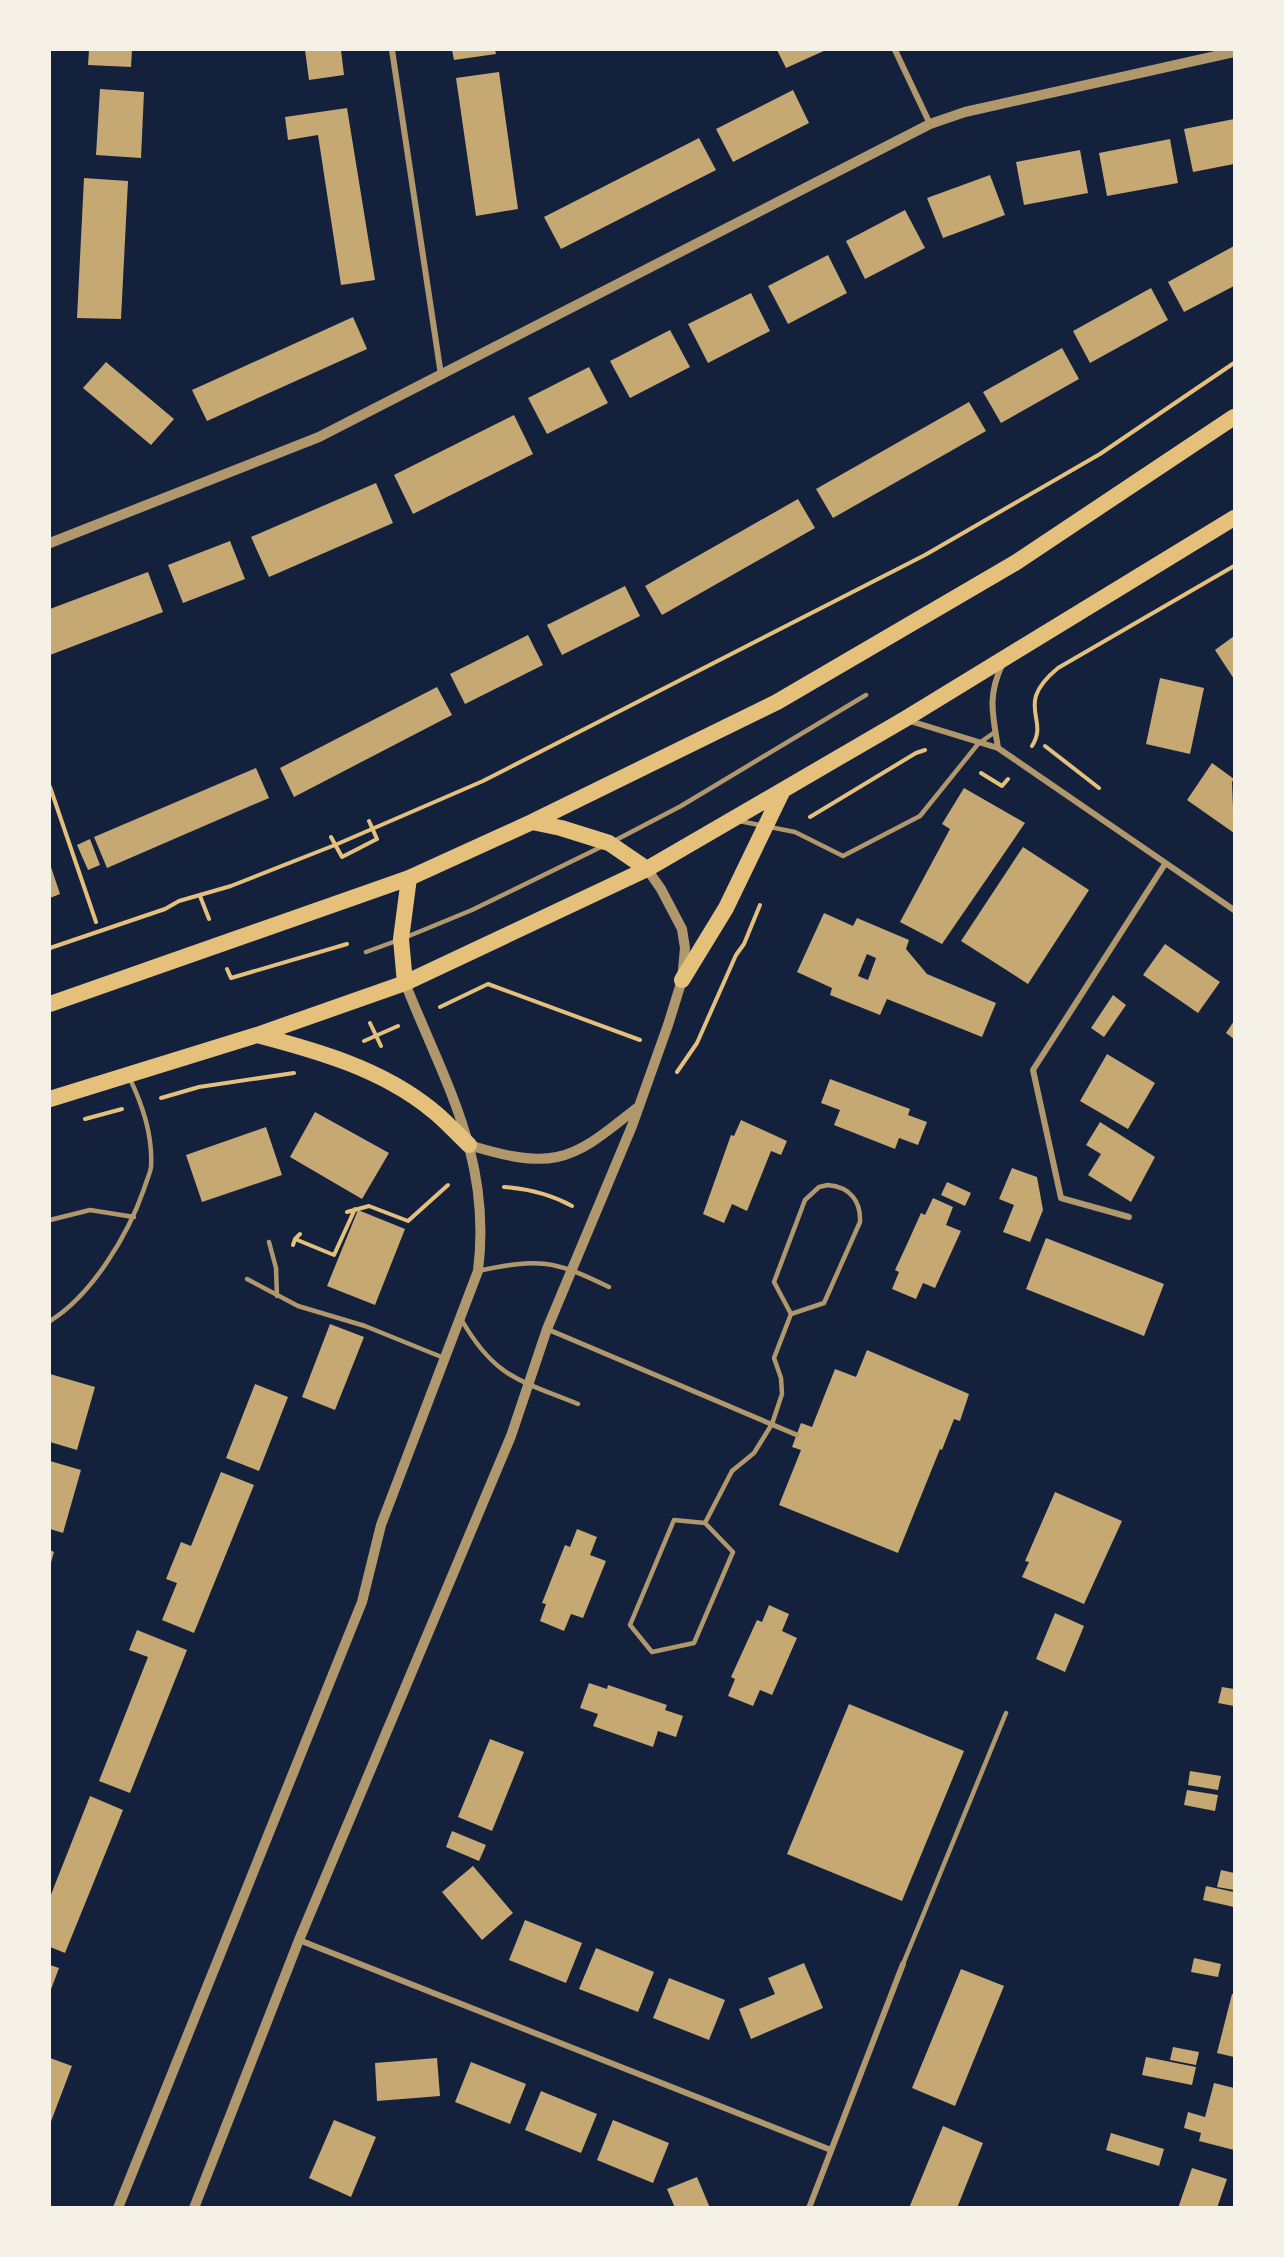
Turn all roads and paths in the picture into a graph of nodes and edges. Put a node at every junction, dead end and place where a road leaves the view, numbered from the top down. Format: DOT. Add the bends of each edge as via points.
graph roads {
  1 [pos="392,50"];
  2 [pos="895,50"];
  3 [pos="1234,52"];
  4 [pos="930,124"];
  5 [pos="1234,363"];
  6 [pos="441,375"];
  7 [pos="1234,417"];
  8 [pos="1234,518"];
  9 [pos="50,543"];
  10 [pos="1006,656"];
  11 [pos="866,695"];
  12 [pos="905,719"];
  13 [pos="995,732"];
  14 [pos="978,744"];
  15 [pos="1045,746"];
  16 [pos="998,748"];
  17 [pos="50,787"];
  18 [pos="783,789"];
  19 [pos="1101,789"];
  20 [pos="733,820"];
  21 [pos="369,821"];
  22 [pos="532,822"];
  23 [pos="766,824"];
  24 [pos="372,827"];
  25 [pos="331,837"];
  26 [pos="609,843"];
  27 [pos="335,845"];
  28 [pos="1165,864"];
  29 [pos="647,868"];
  30 [pos="409,878"];
  31 [pos="200,896"];
  32 [pos="759,907"];
  33 [pos="1234,910"];
  34 [pos="96,922"];
  35 [pos="401,939"];
  36 [pos="353,942"];
  37 [pos="218,944"];
  38 [pos="50,948"];
  39 [pos="366,952"];
  40 [pos="682,981"];
  41 [pos="405,983"];
  42 [pos="360,1000"];
  43 [pos="50,1004"];
  44 [pos="257,1035"];
  45 [pos="386,1048"];
  46 [pos="687,1062"];
  47 [pos="129,1076"];
  48 [pos="50,1099"];
  49 [pos="637,1108"];
  50 [pos="469,1145"];
  51 [pos="448,1185"];
  52 [pos="504,1187"];
  53 [pos="574,1208"];
  54 [pos="355,1209"];
  55 [pos="347,1212"];
  56 [pos="134,1217"];
  57 [pos="1129,1218"];
  58 [pos="50,1220"];
  59 [pos="300,1234"];
  60 [pos="295,1239"];
  61 [pos="269,1242"];
  62 [pos="275,1264"];
  63 [pos="571,1268"];
  64 [pos="478,1272"];
  65 [pos="247,1279"];
  66 [pos="609,1287"];
  67 [pos="277,1296"];
  68 [pos="791,1314"];
  69 [pos="461,1318"];
  70 [pos="50,1321"];
  71 [pos="547,1329"];
  72 [pos="445,1358"];
  73 [pos="528,1383"];
  74 [pos="578,1404"];
  75 [pos="772,1424"];
  76 [pos="797,1435"];
  77 [pos="705,1523"];
  78 [pos="1006,1713"];
  79 [pos="299,1940"];
  80 [pos="903,1964"];
  81 [pos="831,2151"];
  82 [pos="118,2208"];
  83 [pos="194,2208"];
  84 [pos="809,2208"];
  1 -- 6 [label="street"];
  2 -- 4 [label="street"];
  3 -- 4 [label="street" via="965,112"];
  4 -- 6 [label="street"];
  5 -- 24 [label="path" via="1100,454 925,555 483,781"];
  6 -- 9 [label="street" via="319,437"];
  7 -- 22 [label="highway" via="1016,563 777,702"];
  8 -- 10 [label="highway"];
  10 -- 12 [label="highway"];
  10 -- 13 [label="street" via="991,700"];
  11 -- 26 [label="lane" via="681,806"];
  12 -- 14 [label="street" via="957,733"];
  12 -- 18 [label="highway"];
  13 -- 14 [label="lane"];
  13 -- 16 [label="street"];
  14 -- 16 [label="street"];
  14 -- 23 [label="lane" via="920,816 843,856 795,832"];
  15 -- 19 [label="path"];
  16 -- 28 [label="street"];
  17 -- 34 [label="path"];
  18 -- 20 [label="highway"];
  18 -- 23 [label="highway"];
  20 -- 23 [label="lane"];
  20 -- 29 [label="highway"];
  21 -- 24 [label="path"];
  22 -- 26 [label="highway"];
  22 -- 30 [label="highway"];
  23 -- 40 [label="highway" via="726,908"];
  24 -- 27 [label="path"];
  24 -- 27 [label="path" via="377,839 342,857"];
  25 -- 27 [label="path"];
  26 -- 29 [label="highway"];
  26 -- 35 [label="lane" via="472,910"];
  27 -- 31 [label="path"];
  28 -- 33 [label="street"];
  28 -- 57 [label="street" via="1033,1070 1061,1198"];
  29 -- 40 [label="street" via="682,929"];
  29 -- 41 [label="highway"];
  30 -- 35 [label="highway"];
  30 -- 37 [label="highway"];
  31 -- 37 [label="path"];
  31 -- 38 [label="path"];
  32 -- 46 [label="path"];
  35 -- 39 [label="lane"];
  35 -- 41 [label="highway"];
  36 -- 37 [label="path" via="231,978"];
  37 -- 43 [label="highway"];
  40 -- 49 [label="street"];
  41 -- 42 [label="highway"];
  41 -- 50 [label="street" via="459,1108"];
  42 -- 44 [label="highway"];
  42 -- 45 [label="path" via="380,1046"];
  44 -- 47 [label="highway"];
  44 -- 50 [label="highway" via="317,1051 381,1078 431,1109"];
  47 -- 48 [label="highway"];
  47 -- 56 [label="lane" via="146,1115 151,1168"];
  49 -- 50 [label="street" via="585,1146 557,1157 523,1157"];
  49 -- 63 [label="street"];
  50 -- 64 [label="street" via="483,1235"];
  51 -- 54 [label="path" via="408,1221 369,1206"];
  52 -- 53 [label="path" via="528,1188"];
  54 -- 55 [label="path"];
  54 -- 60 [label="path" via="334,1255"];
  56 -- 58 [label="lane" via="90,1210"];
  56 -- 70 [label="lane" via="122,1241 94,1278"];
  59 -- 60 [label="path"];
  60 -- 62 [label="path" via="288,1256"];
  61 -- 62 [label="lane"];
  62 -- 67 [label="lane"];
  63 -- 64 [label="lane" via="543,1262 509,1264"];
  63 -- 66 [label="lane"];
  63 -- 71 [label="street"];
  64 -- 69 [label="street"];
  65 -- 67 [label="lane"];
  67 -- 72 [label="lane"];
  68 -- 68 [label="lane" via="824,1303 860,1222 858,1203 838,1186 819,1187 806,1200 774,1282"];
  68 -- 75 [label="lane" via="774,1358 782,1394"];
  69 -- 72 [label="street"];
  69 -- 73 [label="lane" via="475,1342 500,1370"];
  71 -- 73 [label="street"];
  71 -- 75 [label="street"];
  72 -- 82 [label="street" via="381,1525 362,1602"];
  73 -- 74 [label="lane"];
  73 -- 79 [label="street" via="511,1436"];
  75 -- 76 [label="street"];
  75 -- 77 [label="lane" via="754,1453 732,1471"];
  77 -- 77 [label="lane" via="733,1552 694,1643 652,1652 630,1625 674,1520"];
  78 -- 80 [label="lane"];
  79 -- 81 [label="street"];
  79 -- 83 [label="street"];
  80 -- 81 [label="street"];
  81 -- 84 [label="street"];
}
